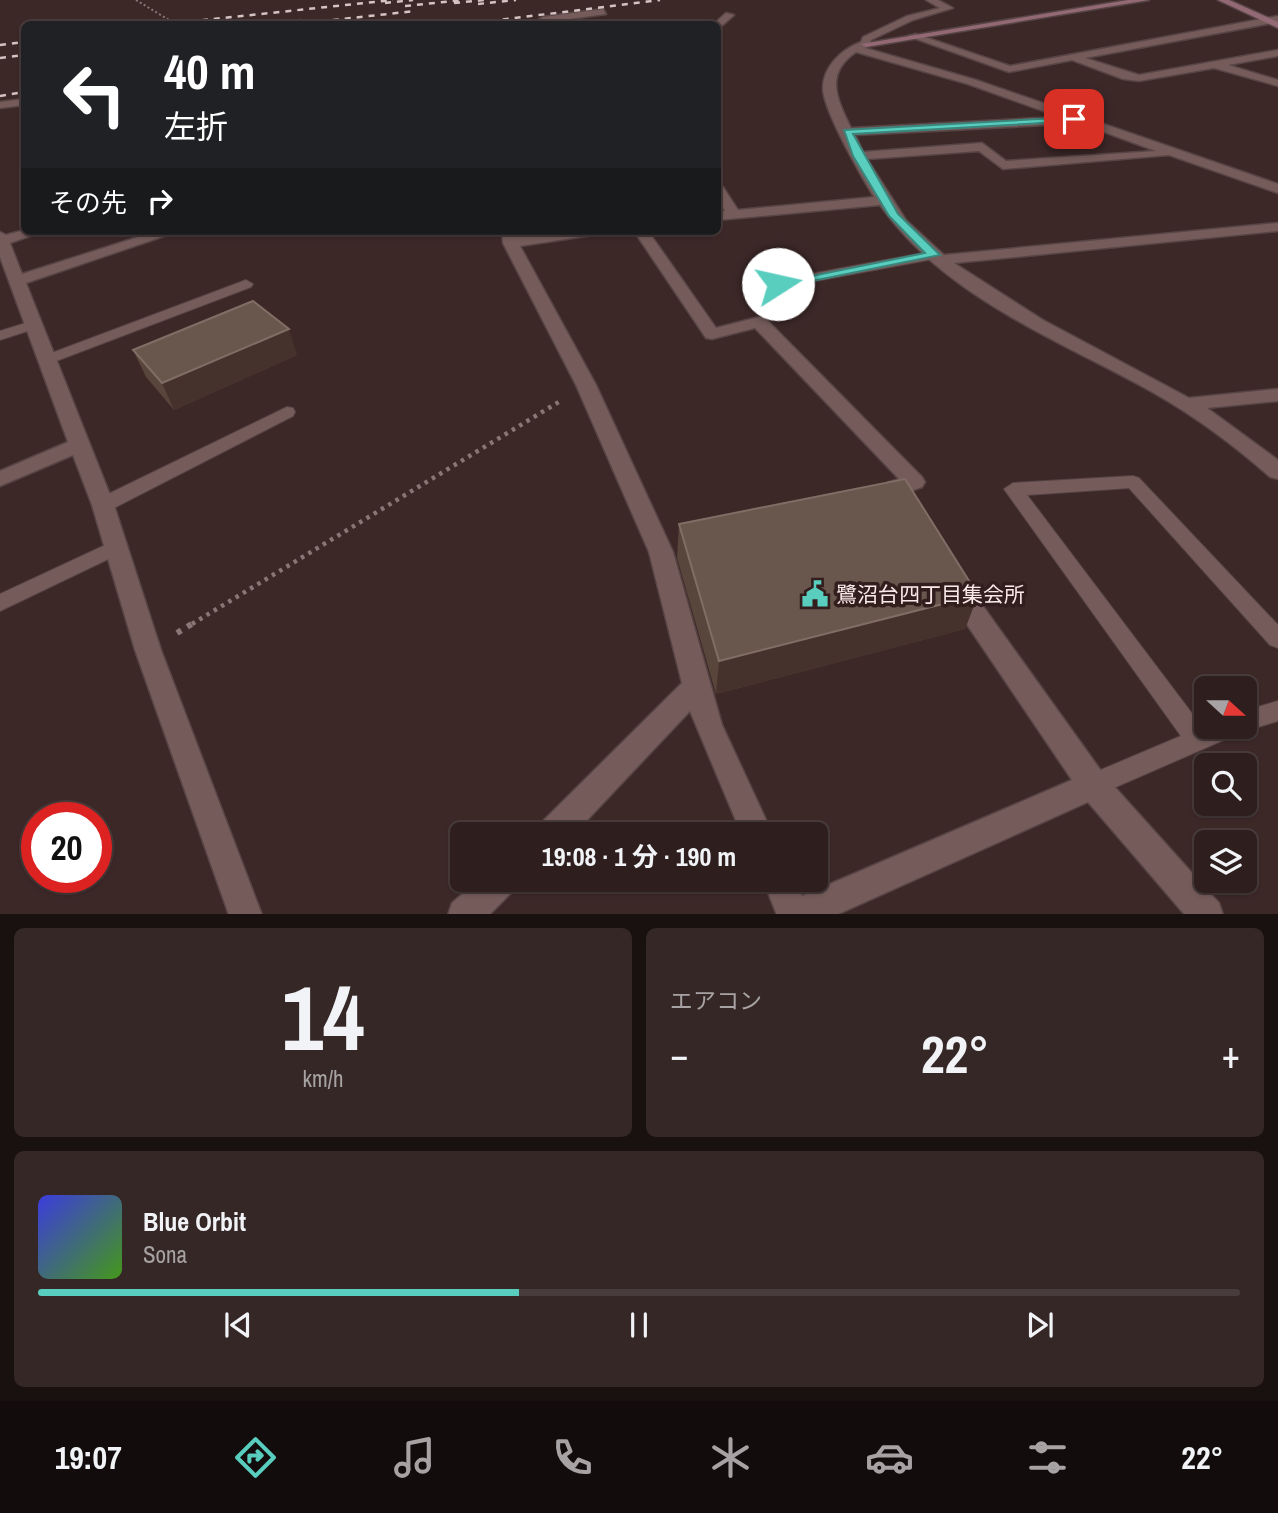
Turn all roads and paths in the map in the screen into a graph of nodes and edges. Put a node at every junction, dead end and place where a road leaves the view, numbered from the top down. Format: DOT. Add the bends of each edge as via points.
graph roads {
  1 [pos="136,0"];
  2 [pos="930,0"];
  3 [pos="1145,0"];
  4 [pos="1222,0"];
  5 [pos="603,12"];
  6 [pos="729,15"];
  7 [pos="1273,20"];
  8 [pos="169,21"];
  9 [pos="542,21"];
  10 [pos="721,23"];
  11 [pos="1278,25"];
  12 [pos="913,37"];
  13 [pos="860,46"];
  14 [pos="1278,53"];
  15 [pos="1073,58"];
  16 [pos="1211,64"];
  17 [pos="1278,83"];
  18 [pos="21,103"];
  19 [pos="0,105"];
  20 [pos="1074,119"];
  21 [pos="847,132"];
  22 [pos="1176,154"];
  23 [pos="858,156"];
  24 [pos="1278,189"];
  25 [pos="721,195"];
  26 [pos="884,200"];
  27 [pos="734,215"];
  28 [pos="721,216"];
  29 [pos="1278,227"];
  30 [pos="21,235"];
  31 [pos="160,235"];
  32 [pos="538,235"];
  33 [pos="644,235"];
  34 [pos="510,237"];
  35 [pos="1,239"];
  36 [pos="937,258"];
  37 [pos="16,281"];
  38 [pos="246,284"];
  39 [pos="778,284"];
  40 [pos="32,325"];
  41 [pos="0,336"];
  42 [pos="46,360"];
  43 [pos="586,385"];
  44 [pos="1278,395"];
  45 [pos="1185,404"];
  46 [pos="287,412"];
  47 [pos="79,445"];
  48 [pos="1278,472"];
  49 [pos="0,479"];
  50 [pos="103,505"];
  51 [pos="916,522"];
  52 [pos="114,548"];
  53 [pos="944,567"];
  54 [pos="0,603"];
  55 [pos="1278,639"];
  56 [pos="148,650"];
  57 [pos="696,687"];
  58 [pos="1278,711"];
  59 [pos="1257,718"];
  60 [pos="1194,735"];
  61 [pos="1197,739"];
  62 [pos="1093,785"];
  63 [pos="564,822"];
  64 [pos="752,822"];
  65 [pos="489,892"];
  66 [pos="789,892"];
  67 [pos="806,913"];
  68 [pos="247,914"];
  69 [pos="465,914"];
  70 [pos="1206,914"];
  1 -- 8 [label="path, bridge"];
  2 -- 13 [label="street" via="949,8 910,18"];
  3 -- 12 [label="street"];
  4 -- 7 [label="street"];
  5 -- 9 [label="street"];
  6 -- 10 [label="street"];
  7 -- 11 [label="street"];
  7 -- 15 [label="street"];
  12 -- 13 [label="street"];
  12 -- 15 [label="street" via="1009,69"];
  13 -- 20 [label="street"];
  13 -- 21 [label="street" via="834,67 828,83"];
  14 -- 16 [label="street"];
  15 -- 16 [label="street" via="1139,78"];
  16 -- 17 [label="street"];
  18 -- 19 [label="street"];
  20 -- 21 [label="street"];
  20 -- 22 [label="street"];
  21 -- 23 [label="street"];
  22 -- 23 [label="street" via="1003,165 982,147"];
  22 -- 24 [label="street"];
  23 -- 26 [label="street"];
  25 -- 27 [label="street"];
  26 -- 27 [label="street"];
  26 -- 36 [label="street"];
  27 -- 28 [label="street"];
  29 -- 36 [label="street"];
  30 -- 35 [label="street"];
  31 -- 37 [label="street"];
  32 -- 34 [label="street"];
  33 -- 51 [label="street" via="712,334 760,322 914,482 895,488"];
  34 -- 43 [label="street"];
  35 -- 37 [label="street"];
  36 -- 39 [label="lane"];
  36 -- 45 [label="street" via="1038,326"];
  37 -- 40 [label="street"];
  38 -- 42 [label="lane"];
  40 -- 41 [label="lane"];
  40 -- 42 [label="street"];
  42 -- 47 [label="street"];
  43 -- 56 [label="path"];
  43 -- 57 [label="street" via="661,552"];
  44 -- 45 [label="street"];
  45 -- 48 [label="street" via="1218,423"];
  46 -- 50 [label="lane"];
  47 -- 49 [label="street"];
  47 -- 50 [label="street"];
  50 -- 52 [label="street"];
  52 -- 54 [label="lane"];
  52 -- 56 [label="street"];
  53 -- 62 [label="street" via="971,613"];
  55 -- 60 [label="lane" via="1133,482 1013,489"];
  56 -- 68 [label="street"];
  57 -- 63 [label="street"];
  57 -- 64 [label="street" via="708,726"];
  58 -- 59 [label="lane"];
  61 -- 62 [label="lane"];
  62 -- 67 [label="street"];
  62 -- 70 [label="street"];
  65 -- 69 [label="street"];
  66 -- 67 [label="street"];
}
